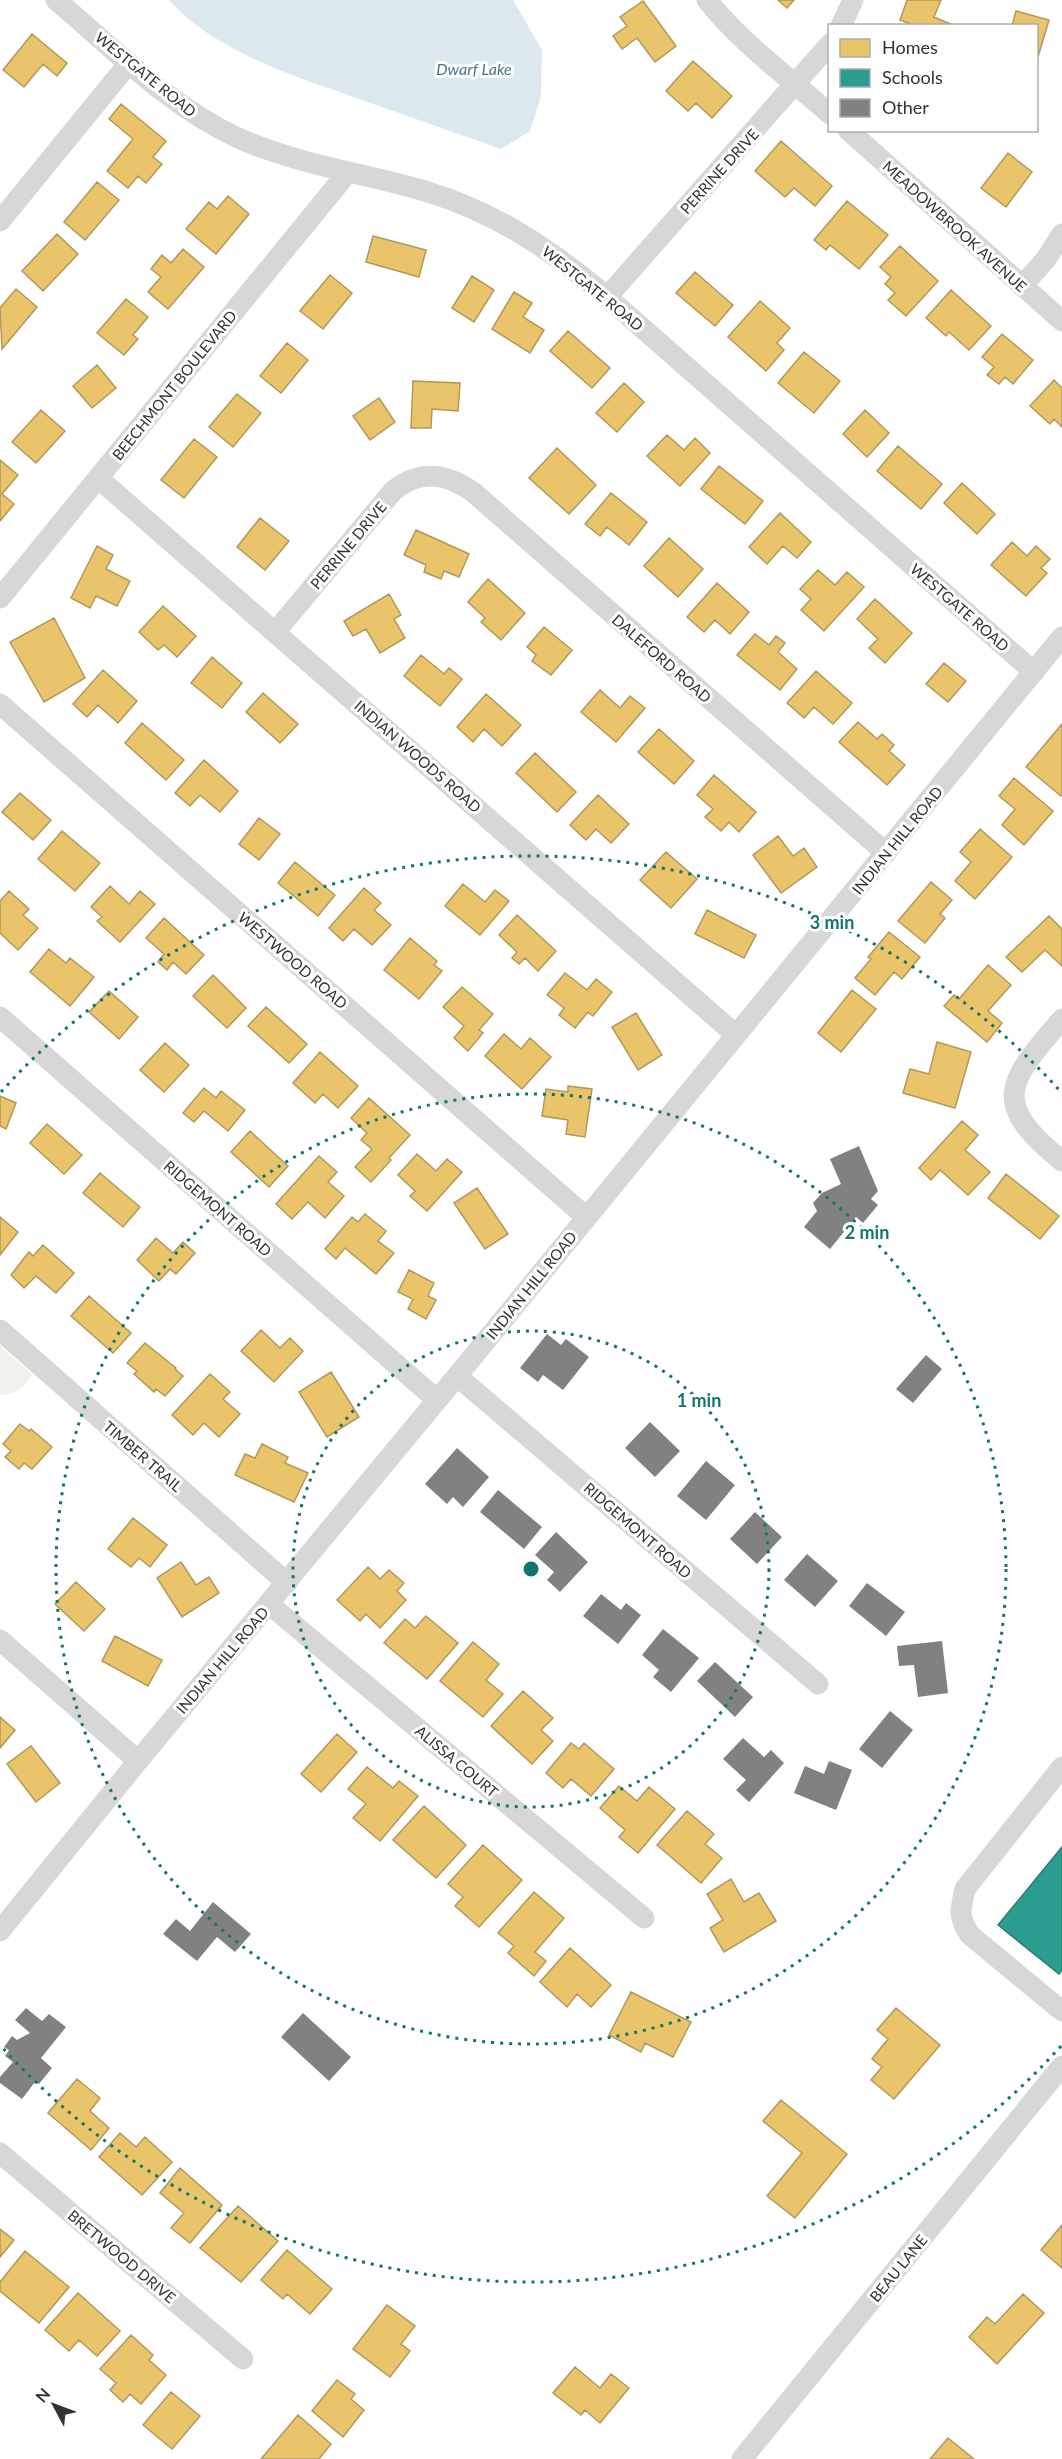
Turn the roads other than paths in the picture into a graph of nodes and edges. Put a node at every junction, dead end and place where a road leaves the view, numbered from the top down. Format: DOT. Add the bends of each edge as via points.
graph roads {
  1 [pos="56,0"];
  2 [pos="707,0"];
  3 [pos="853,0"];
  4 [pos="842,24"];
  5 [pos="828,46"];
  6 [pos="129,63"];
  7 [pos="796,84"];
  8 [pos="828,112"];
  9 [pos="850,132"];
  10 [pos="348,172"];
  11 [pos="0,221"];
  12 [pos="1062,234"];
  13 [pos="1022,286"];
  14 [pos="607,297"];
  15 [pos="1062,321"];
  16 [pos="431,475"];
  17 [pos="98,478"];
  18 [pos="0,598"];
  19 [pos="276,631"];
  20 [pos="1062,638"];
  21 [pos="1034,672"];
  22 [pos="0,704"];
  23 [pos="886,853"];
  24 [pos="0,1017"];
  25 [pos="1062,1019"];
  26 [pos="736,1035"];
  27 [pos="1062,1161"];
  28 [pos="586,1217"];
  29 [pos="0,1330"];
  30 [pos="457,1376"];
  31 [pos="437,1400"];
  32 [pos="287,1582"];
  33 [pos="269,1604"];
  34 [pos="0,1640"];
  35 [pos="818,1684"];
  36 [pos="138,1761"];
  37 [pos="1062,1767"];
  38 [pos="644,1918"];
  39 [pos="0,1931"];
  40 [pos="1062,2011"];
  41 [pos="1059,2075"];
  42 [pos="0,2153"];
  43 [pos="243,2359"];
  44 [pos="742,2459"];
  1 -- 6 [label="street, WESTGATE ROAD"];
  2 -- 7 [label="street" via="728,24"];
  3 -- 4 [label="street"];
  5 -- 7 [label="street, PERRINE DRIVE"];
  6 -- 10 [label="street, WESTGATE ROAD" via="201,118 237,137"];
  6 -- 11 [label="street"];
  7 -- 8 [label="street"];
  7 -- 14 [label="street, PERRINE DRIVE"];
  9 -- 13 [label="street, MEADOWBROOK AVENUE"];
  10 -- 14 [label="street, WESTGATE ROAD" via="429,192 495,218 555,255"];
  10 -- 17 [label="street, BEECHMONT BOULEVARD"];
  12 -- 13 [label="street"];
  13 -- 15 [label="street, MEADOWBROOK AVENUE"];
  14 -- 21 [label="street, WESTGATE ROAD"];
  16 -- 19 [label="street, PERRINE DRIVE" via="410,480 393,491"];
  16 -- 23 [label="street, DALEFORD ROAD" via="449,478 473,492"];
  17 -- 18 [label="street, BEECHMONT BOULEVARD"];
  17 -- 19 [label="street, INDIAN WOODS ROAD"];
  19 -- 26 [label="street, INDIAN WOODS ROAD"];
  20 -- 21 [label="street, INDIAN HILL ROAD"];
  21 -- 23 [label="street, INDIAN HILL ROAD"];
  22 -- 28 [label="street, WESTWOOD ROAD"];
  23 -- 26 [label="street, INDIAN HILL ROAD"];
  24 -- 31 [label="street, RIDGEMONT ROAD"];
  25 -- 27 [label="street" via="1023,1067 1017,1079 1015,1103 1026,1129"];
  26 -- 28 [label="street, INDIAN HILL ROAD"];
  28 -- 30 [label="street, INDIAN HILL ROAD"];
  29 -- 32 [label="street, TIMBER TRAIL"];
  30 -- 31 [label="street, INDIAN HILL ROAD"];
  30 -- 35 [label="street, RIDGEMONT ROAD"];
  31 -- 32 [label="street, INDIAN HILL ROAD"];
  32 -- 33 [label="street, INDIAN HILL ROAD"];
  33 -- 36 [label="street, INDIAN HILL ROAD"];
  33 -- 38 [label="street, ALISSA COURT"];
  34 -- 36 [label="street"];
  36 -- 39 [label="street, INDIAN HILL ROAD"];
  37 -- 40 [label="street" via="965,1889 960,1907 961,1922 970,1935"];
  41 -- 44 [label="street, BEAU LANE"];
  42 -- 43 [label="street, BRETWOOD DRIVE"];
}
